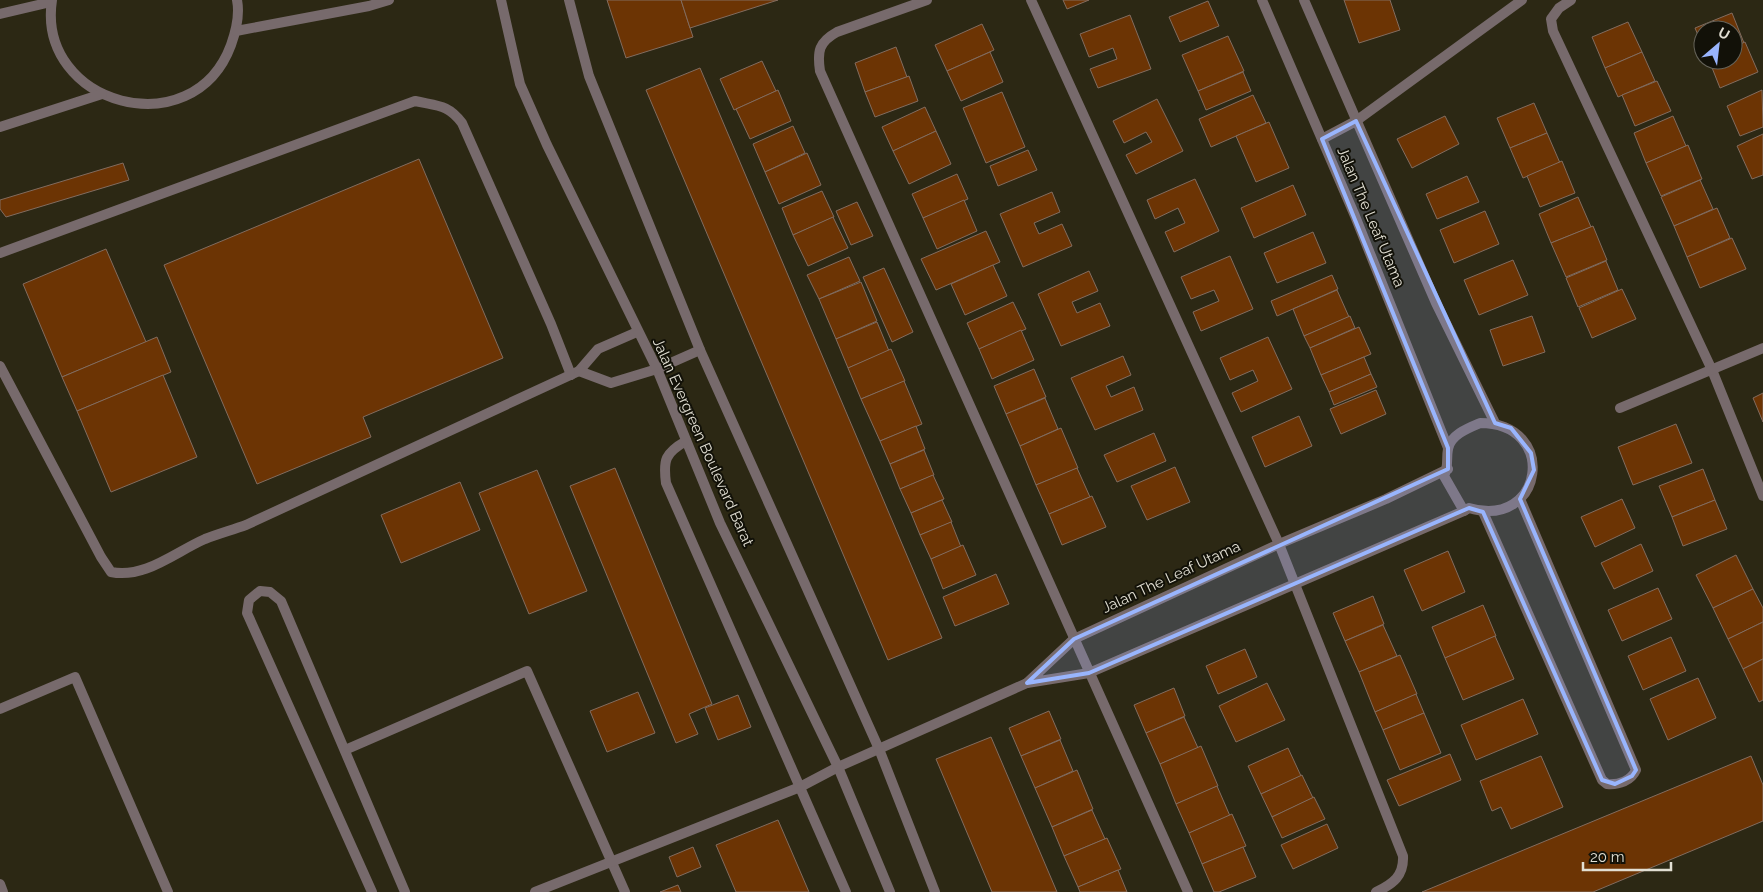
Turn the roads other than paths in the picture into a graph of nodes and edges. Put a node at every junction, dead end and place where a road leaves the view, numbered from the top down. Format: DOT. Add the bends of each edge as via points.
graph roads {
  1 [pos="237,0"];
  2 [pos="389,0"];
  3 [pos="501,0"];
  4 [pos="569,0"];
  5 [pos="927,0"];
  6 [pos="1031,0"];
  7 [pos="1262,0"];
  8 [pos="1304,0"];
  9 [pos="1522,0"];
  10 [pos="1571,0"];
  11 [pos="52,1"];
  12 [pos="0,14"];
  13 [pos="236,31"];
  14 [pos="102,94"];
  15 [pos="1356,120"];
  16 [pos="0,128"];
  17 [pos="1322,139"];
  18 [pos="0,253"];
  19 [pos="638,332"];
  20 [pos="1763,348"];
  21 [pos="700,350"];
  22 [pos="0,366"];
  23 [pos="657,368"];
  24 [pos="1712,370"];
  25 [pos="575,373"];
  26 [pos="1620,408"];
  27 [pos="1495,423"];
  28 [pos="686,441"];
  29 [pos="1448,448"];
  30 [pos="1448,469"];
  31 [pos="1763,496"];
  32 [pos="1520,499"];
  33 [pos="1464,511"];
  34 [pos="1483,512"];
  35 [pos="1279,544"];
  36 [pos="1295,584"];
  37 [pos="1074,638"];
  38 [pos="1089,673"];
  39 [pos="1028,683"];
  40 [pos="0,709"];
  41 [pos="879,749"];
  42 [pos="344,750"];
  43 [pos="838,767"];
  44 [pos="800,787"];
  45 [pos="612,862"];
  46 [pos="0,884"];
  47 [pos="3,892"];
  48 [pos="168,892"];
  49 [pos="372,892"];
  50 [pos="405,892"];
  51 [pos="535,892"];
  52 [pos="625,892"];
  53 [pos="846,892"];
  54 [pos="890,892"];
  55 [pos="935,892"];
  56 [pos="1188,892"];
  57 [pos="1376,892"];
  1 -- 13 [label="street"];
  2 -- 13 [label="street"];
  3 -- 19 [label="street, Jalan Evergreen Boulevard Barat" via="520,84"];
  4 -- 21 [label="street" via="589,76"];
  5 -- 37 [label="street" via="825,39 818,55 820,71"];
  6 -- 35 [label="street"];
  7 -- 17 [label="street, Jalan The Leaf Utama"];
  8 -- 15 [label="street, Jalan The Leaf Utama"];
  9 -- 15 [label="street"];
  10 -- 24 [label="street" via="1551,19 1553,31"];
  11 -- 12 [label="street"];
  11 -- 14 [label="street" via="54,38 61,54 78,78"];
  13 -- 14 [label="street" via="226,58 209,80 185,96 158,104 129,104"];
  14 -- 16 [label="street"];
  15 -- 17 [label="street"];
  15 -- 27 [label="street, Jalan The Leaf Utama" via="1436,303"];
  17 -- 29 [label="street, Jalan The Leaf Utama"];
  18 -- 25 [label="street" via="415,102 440,106 453,111 462,123"];
  19 -- 23 [label="street, Jalan Evergreen Boulevard Barat"];
  19 -- 25 [label="street" via="598,348"];
  20 -- 24 [label="street"];
  21 -- 23 [label="street"];
  21 -- 41 [label="street"];
  22 -- 25 [label="street" via="101,557 111,572 124,574 147,568 205,539 246,525"];
  23 -- 25 [label="street" via="611,383"];
  23 -- 28 [label="street, Jalan Evergreen Boulevard Barat"];
  24 -- 26 [label="street"];
  24 -- 31 [label="street"];
  27 -- 29 [label="street" via="1480,423 1467,428"];
  27 -- 32 [label="street" via="1511,428 1523,439 1531,454 1534,470 1530,486"];
  28 -- 43 [label="street, Jalan Evergreen Boulevard Barat" via="720,522"];
  28 -- 44 [label="street" via="671,449 664,466 666,483"];
  29 -- 30 [label="street"];
  30 -- 33 [label="street" via="1444,476"];
  30 -- 35 [label="street, Jalan The Leaf Utama"];
  32 -- 34 [label="street" via="1497,512"];
  32 -- 34 [label="street" via="1636,770 1622,783 1607,784 1602,780"];
  33 -- 34 [label="street" via="1469,508"];
  33 -- 36 [label="street, Jalan The Leaf Utama"];
  35 -- 36 [label="street"];
  35 -- 37 [label="street, Jalan The Leaf Utama"];
  36 -- 38 [label="street, Jalan The Leaf Utama"];
  36 -- 57 [label="street" via="1404,856 1400,875 1392,884"];
  37 -- 38 [label="street"];
  37 -- 39 [label="street, Jalan The Leaf Utama"];
  38 -- 39 [label="street, Jalan The Leaf Utama"];
  38 -- 56 [label="street"];
  39 -- 41 [label="street, Jalan The Leaf Utama"];
  40 -- 48 [label="street" via="75,677"];
  41 -- 43 [label="street, Jalan The Leaf Utama"];
  41 -- 55 [label="street"];
  42 -- 45 [label="street" via="528,671"];
  42 -- 49 [label="street" via="281,601 270,592 260,591 249,600 247,613"];
  42 -- 50 [label="street"];
  43 -- 44 [label="street, Jalan The Leaf Utama"];
  43 -- 54 [label="street, Jalan Evergreen Boulevard Barat"];
  44 -- 45 [label="street, Jalan The Leaf Utama"];
  44 -- 53 [label="street"];
  45 -- 51 [label="street, Jalan The Leaf Utama"];
  45 -- 52 [label="street"];
  46 -- 47 [label="street"];
}
